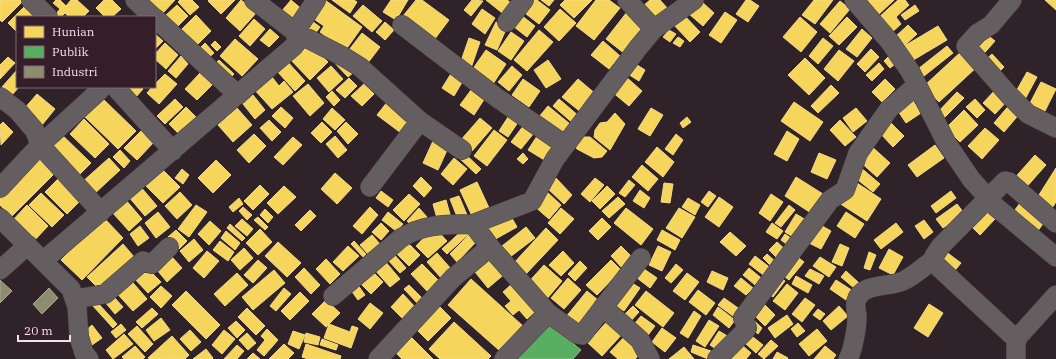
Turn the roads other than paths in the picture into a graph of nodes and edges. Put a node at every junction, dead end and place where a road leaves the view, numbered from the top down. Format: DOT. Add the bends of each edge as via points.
graph roads {
  1 [pos="31,0"];
  2 [pos="135,0"];
  3 [pos="254,0"];
  4 [pos="316,0"];
  5 [pos="524,0"];
  6 [pos="627,0"];
  7 [pos="694,0"];
  8 [pos="854,0"];
  9 [pos="1012,0"];
  10 [pos="47,16"];
  11 [pos="152,16"];
  12 [pos="156,20"];
  13 [pos="507,22"];
  14 [pos="402,25"];
  15 [pos="654,29"];
  16 [pos="295,32"];
  17 [pos="918,85"];
  18 [pos="107,89"];
  19 [pos="238,95"];
  20 [pos="0,96"];
  21 [pos="420,120"];
  22 [pos="1056,128"];
  23 [pos="40,145"];
  24 [pos="565,145"];
  25 [pos="462,150"];
  26 [pos="173,151"];
  27 [pos="370,187"];
  28 [pos="0,188"];
  29 [pos="987,198"];
  30 [pos="101,212"];
  31 [pos="0,218"];
  32 [pos="1056,223"];
  33 [pos="473,224"];
  34 [pos="28,245"];
  35 [pos="169,247"];
  36 [pos="490,247"];
  37 [pos="1056,257"];
  38 [pos="641,258"];
  39 [pos="44,260"];
  40 [pos="933,260"];
  41 [pos="0,270"];
  42 [pos="1056,295"];
  43 [pos="333,296"];
  44 [pos="75,298"];
  45 [pos="603,307"];
  46 [pos="548,313"];
  47 [pos="1017,340"];
  48 [pos="89,359"];
  49 [pos="378,359"];
  50 [pos="505,359"];
  51 [pos="650,359"];
  52 [pos="717,359"];
  53 [pos="848,359"];
  54 [pos="1016,359"];
  1 -- 10 [label="street"];
  2 -- 11 [label="street"];
  3 -- 16 [label="street"];
  4 -- 16 [label="street"];
  5 -- 13 [label="street"];
  6 -- 15 [label="street"];
  7 -- 15 [label="street"];
  8 -- 17 [label="street" via="890,42"];
  9 -- 22 [label="street" via="994,22 978,33 966,46 1023,109 1036,119"];
  12 -- 19 [label="street"];
  14 -- 24 [label="street" via="496,97"];
  15 -- 24 [label="street"];
  16 -- 19 [label="street" via="297,42 288,53"];
  16 -- 21 [label="street" via="360,67"];
  17 -- 29 [label="street" via="953,153"];
  17 -- 52 [label="street" via="889,109 858,153 845,190 830,200 743,318 746,331"];
  18 -- 23 [label="street"];
  18 -- 26 [label="street"];
  19 -- 26 [label="street"];
  20 -- 23 [label="street" via="17,110 35,131"];
  21 -- 25 [label="street"];
  21 -- 27 [label="street"];
  23 -- 28 [label="street"];
  23 -- 30 [label="street"];
  24 -- 33 [label="street" via="554,159 532,201"];
  26 -- 30 [label="street"];
  29 -- 32 [label="street" via="1007,181"];
  29 -- 37 [label="street"];
  29 -- 40 [label="street" via="936,250"];
  30 -- 39 [label="street"];
  31 -- 34 [label="street"];
  33 -- 36 [label="street"];
  33 -- 43 [label="street" via="430,226 411,232"];
  34 -- 39 [label="street"];
  34 -- 41 [label="street"];
  35 -- 44 [label="street" via="152,264 142,261 105,294"];
  36 -- 46 [label="street"];
  36 -- 49 [label="street" via="453,278"];
  38 -- 45 [label="street"];
  39 -- 44 [label="street" via="71,289"];
  40 -- 47 [label="street"];
  40 -- 53 [label="street" via="905,280 867,289 860,294 856,302 858,317"];
  42 -- 47 [label="street"];
  44 -- 48 [label="street" via="79,337 84,353"];
  45 -- 46 [label="street" via="582,335"];
  45 -- 51 [label="street" via="640,340"];
  46 -- 50 [label="street"];
  47 -- 54 [label="street"];
}
